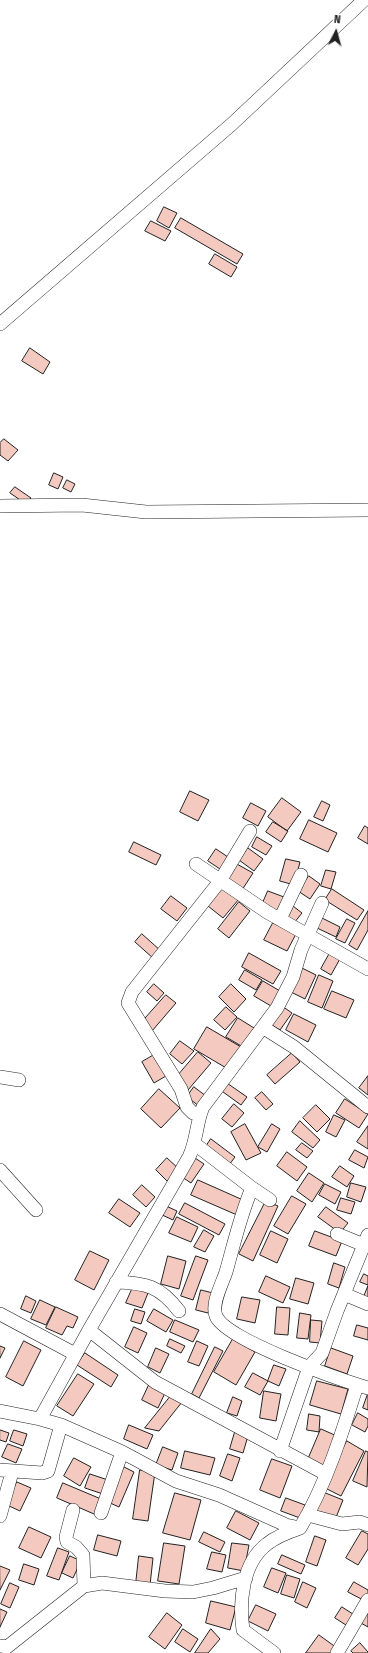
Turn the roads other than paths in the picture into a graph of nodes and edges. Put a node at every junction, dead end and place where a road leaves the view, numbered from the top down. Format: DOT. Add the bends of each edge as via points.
graph roads {
  1 [pos="364,0"];
  2 [pos="0,324"];
  3 [pos="0,506"];
  4 [pos="368,510"];
  5 [pos="250,831"];
  6 [pos="196,864"];
  7 [pos="301,875"];
  8 [pos="220,881"];
  9 [pos="322,903"];
  10 [pos="280,919"];
  11 [pos="307,935"];
  12 [pos="368,969"];
  13 [pos="264,1028"];
  14 [pos="0,1077"];
  15 [pos="19,1080"];
  16 [pos="368,1107"];
  17 [pos="200,1114"];
  18 [pos="195,1144"];
  19 [pos="0,1170"];
  20 [pos="252,1188"];
  21 [pos="270,1200"];
  22 [pos="36,1210"];
  23 [pos="337,1234"];
  24 [pos="366,1240"];
  25 [pos="116,1282"];
  26 [pos="344,1294"];
  27 [pos="368,1304"];
  28 [pos="179,1311"];
  29 [pos="0,1314"];
  30 [pos="89,1330"];
  31 [pos="75,1354"];
  32 [pos="309,1367"];
  33 [pos="363,1387"];
  34 [pos="0,1411"];
  35 [pos="40,1419"];
  36 [pos="60,1425"];
  37 [pos="280,1451"];
  38 [pos="122,1452"];
  39 [pos="6,1471"];
  40 [pos="326,1474"];
  41 [pos="73,1510"];
  42 [pos="101,1513"];
  43 [pos="308,1515"];
  44 [pos="0,1516"];
  45 [pos="368,1525"];
  46 [pos="300,1528"];
  47 [pos="246,1578"];
  48 [pos="84,1586"];
  49 [pos="368,1600"];
  50 [pos="0,1646"];
  51 [pos="274,1653"];
  52 [pos="337,1653"];
  1 -- 2 [label="street" via="232,124"];
  3 -- 4 [label="street" via="82,506 146,512"];
  5 -- 8 [label="street"];
  6 -- 8 [label="street"];
  7 -- 10 [label="street"];
  8 -- 10 [label="street"];
  8 -- 17 [label="street" via="132,992 128,1003 181,1089 187,1107 193,1113"];
  9 -- 11 [label="street"];
  10 -- 11 [label="street"];
  11 -- 12 [label="street"];
  11 -- 13 [label="street" via="283,998"];
  13 -- 16 [label="street" via="294,1047"];
  13 -- 17 [label="street" via="210,1097"];
  14 -- 15 [label="street"];
  17 -- 18 [label="street"];
  18 -- 20 [label="street"];
  18 -- 25 [label="street"];
  19 -- 22 [label="street"];
  20 -- 21 [label="street"];
  20 -- 32 [label="street" via="235,1234 216,1302 215,1316 237,1334 270,1353"];
  23 -- 24 [label="street"];
  24 -- 26 [label="street"];
  25 -- 28 [label="street" via="144,1284 170,1300"];
  25 -- 30 [label="street"];
  26 -- 27 [label="street"];
  26 -- 32 [label="street" via="322,1353"];
  29 -- 31 [label="street"];
  30 -- 31 [label="street"];
  30 -- 37 [label="street" via="155,1382"];
  31 -- 35 [label="street"];
  32 -- 33 [label="street"];
  32 -- 37 [label="street"];
  33 -- 40 [label="street" via="347,1419"];
  34 -- 35 [label="street"];
  35 -- 36 [label="street"];
  36 -- 38 [label="street"];
  36 -- 39 [label="street" via="48,1471"];
  37 -- 40 [label="street"];
  38 -- 42 [label="street"];
  38 -- 46 [label="street" via="176,1481 219,1495 286,1525"];
  39 -- 44 [label="street"];
  40 -- 43 [label="street"];
  41 -- 48 [label="street" via="66,1537 67,1542 83,1555"];
  43 -- 45 [label="street" via="342,1524 360,1522"];
  43 -- 46 [label="street"];
  46 -- 47 [label="street" via="280,1535 263,1547"];
  47 -- 48 [label="street" via="193,1592 102,1584"];
  47 -- 51 [label="street" via="241,1614 244,1630"];
  48 -- 50 [label="street" via="25,1634 6,1647"];
  49 -- 52 [label="street"];
}
